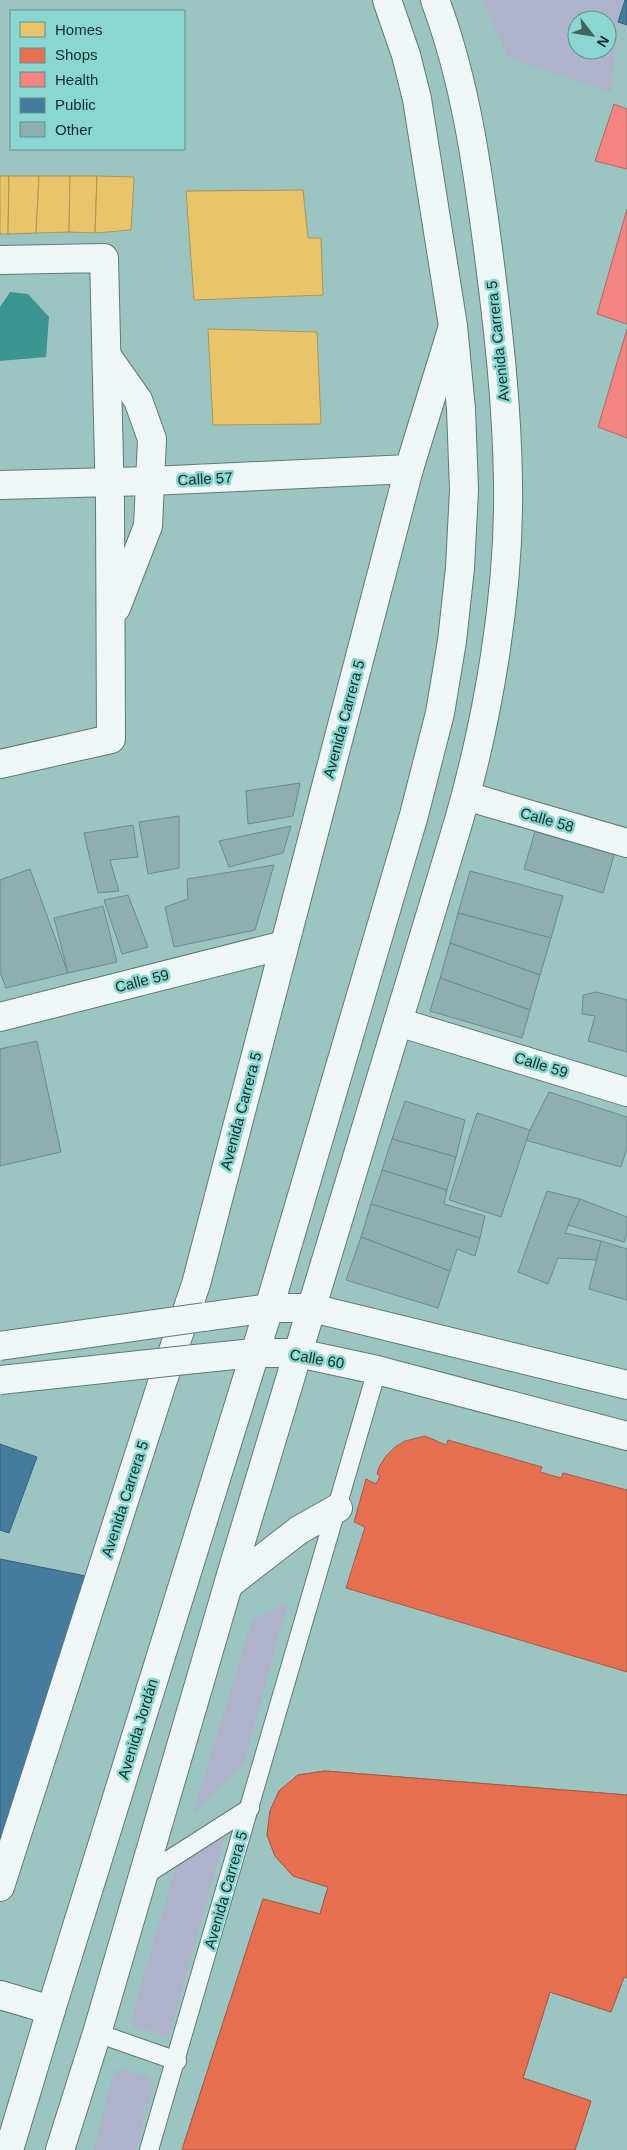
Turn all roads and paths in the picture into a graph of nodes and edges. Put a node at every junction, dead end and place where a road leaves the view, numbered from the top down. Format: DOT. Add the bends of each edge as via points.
graph roads {
  1 [pos="387,0"];
  2 [pos="435,0"];
  3 [pos="0,260"];
  4 [pos="453,326"];
  5 [pos="107,356"];
  6 [pos="410,469"];
  7 [pos="151,481"];
  8 [pos="110,482"];
  9 [pos="0,485"];
  10 [pos="110,622"];
  11 [pos="0,764"];
  12 [pos="466,796"];
  13 [pos="627,843"];
  14 [pos="284,945"];
  15 [pos="0,1017"];
  16 [pos="398,1022"];
  17 [pos="627,1092"];
  18 [pos="268,1308"];
  19 [pos="312,1308"];
  20 [pos="0,1346"];
  21 [pos="254,1353"];
  22 [pos="298,1353"];
  23 [pos="377,1370"];
  24 [pos="0,1380"];
  25 [pos="627,1384"];
  26 [pos="627,1436"];
  27 [pos="338,1508"];
  28 [pos="228,1585"];
  29 [pos="250,1808"];
  30 [pos="141,1878"];
  31 [pos="0,1887"];
  32 [pos="0,1995"];
  33 [pos="51,2010"];
  34 [pos="96,2033"];
  35 [pos="177,2061"];
  36 [pos="9,2150"];
  37 [pos="60,2150"];
  38 [pos="149,2150"];
  1 -- 4 [label="main road, Avenida Carrera 5" via="417,99"];
  2 -- 12 [label="main road, Avenida Carrera 5" via="451,40 469,120 505,402 508,484 498,640"];
  3 -- 5 [label="main road" via="104,258"];
  4 -- 6 [label="main road, Avenida Carrera 5"];
  4 -- 18 [label="main road, Avenida Carrera 5" via="464,490 458,586 440,713 416,806"];
  5 -- 7 [label="main road" via="138,400 152,439"];
  5 -- 8 [label="main road"];
  6 -- 7 [label="main road, Calle 57"];
  6 -- 14 [label="main road, Avenida Carrera 5"];
  7 -- 8 [label="main road, Calle 57"];
  7 -- 10 [label="main road" via="148,526"];
  8 -- 9 [label="main road, Calle 57"];
  8 -- 10 [label="main road"];
  10 -- 11 [label="main road" via="111,738"];
  12 -- 13 [label="main road, Calle 58"];
  12 -- 16 [label="main road, Avenida Carrera 5"];
  14 -- 15 [label="main road, Calle 59"];
  14 -- 31 [label="main road, Avenida Carrera 5" via="196,1284"];
  16 -- 17 [label="main road, Calle 59"];
  16 -- 19 [label="main road, Avenida Carrera 5"];
  18 -- 19 [label="main road"];
  18 -- 20 [label="main road, bridge"];
  18 -- 21 [label="main road, Avenida Jordán"];
  19 -- 22 [label="main road"];
  19 -- 25 [label="main road"];
  21 -- 22 [label="main road, Calle 60"];
  21 -- 24 [label="main road, Calle 60, bridge"];
  21 -- 33 [label="main road, Avenida Jordán"];
  22 -- 23 [label="main road, Calle 60"];
  22 -- 28 [label="main road"];
  23 -- 26 [label="main road, Calle 60"];
  23 -- 27 [label="lane, Avenida Carrera 5"];
  27 -- 28 [label="main road" via="299,1530"];
  27 -- 29 [label="lane, Avenida Carrera 5"];
  28 -- 30 [label="main road"];
  29 -- 30 [label="lane"];
  29 -- 35 [label="lane, Avenida Carrera 5"];
  30 -- 34 [label="main road"];
  32 -- 33 [label="main road"];
  33 -- 36 [label="main road, Avenida Jordán"];
  34 -- 35 [label="lane"];
  34 -- 37 [label="main road"];
  35 -- 38 [label="lane, Avenida Carrera 5"];
}
